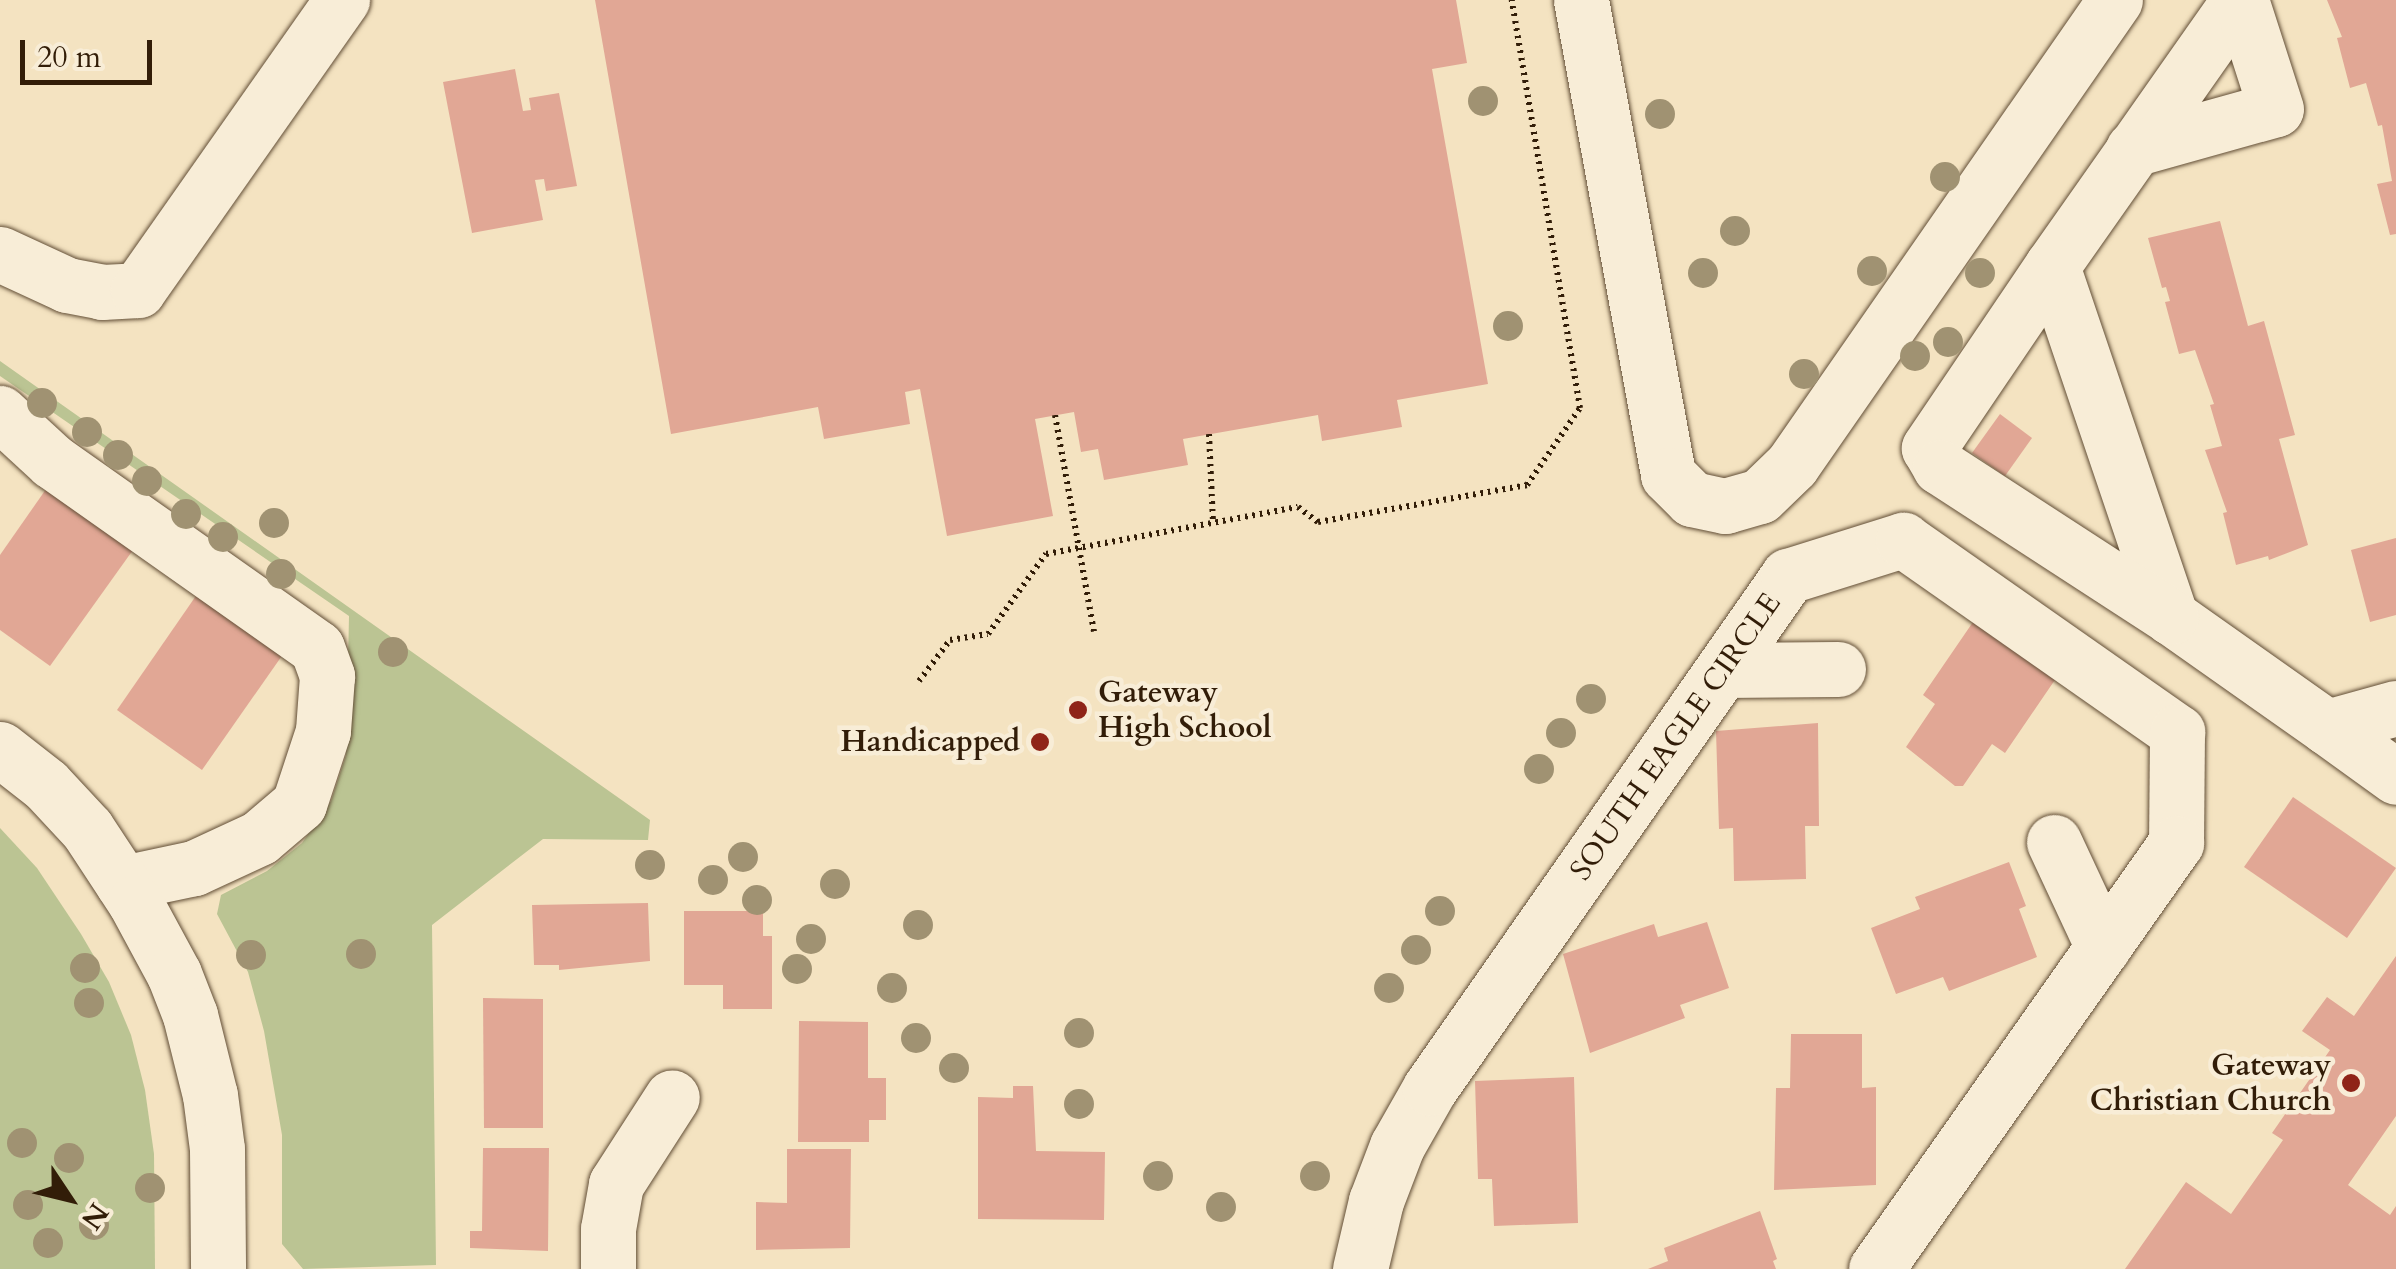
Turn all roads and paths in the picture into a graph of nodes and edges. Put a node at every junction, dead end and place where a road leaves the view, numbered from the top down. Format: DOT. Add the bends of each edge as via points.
graph roads {
  1 [pos="342,0"];
  2 [pos="1512,0"];
  3 [pos="1581,0"];
  4 [pos="2116,0"];
  5 [pos="2240,0"];
  6 [pos="2134,150"];
  7 [pos="0,254"];
  8 [pos="2052,266"];
  9 [pos="0,414"];
  10 [pos="1055,415"];
  11 [pos="1209,434"];
  12 [pos="1212,522"];
  13 [pos="1079,548"];
  14 [pos="2171,617"];
  15 [pos="1094,632"];
  16 [pos="1838,669"];
  17 [pos="1723,670"];
  18 [pos="919,682"];
  19 [pos="2396,708"];
  20 [pos="2328,727"];
  21 [pos="0,749"];
  22 [pos="2396,777"];
  23 [pos="2054,842"];
  24 [pos="123,883"];
  25 [pos="2103,947"];
  26 [pos="672,1098"];
  27 [pos="218,1269"];
  28 [pos="608,1269"];
  29 [pos="1360,1269"];
  30 [pos="1876,1269"];
  1 -- 7 [label="street" via="138,290 66,285"];
  2 -- 12 [label="path" via="1580,408 1527,485 1318,522 1298,507"];
  3 -- 4 [label="street" via="1668,475 1687,496 1719,506 1760,496 1782,477"];
  5 -- 6 [label="street"];
  5 -- 6 [label="street" via="2276,109"];
  6 -- 8 [label="street"];
  8 -- 14 [label="street"];
  8 -- 14 [label="street" via="1929,448 1940,466"];
  9 -- 24 [label="street" via="52,461 318,648 327,676 323,731 298,804 259,838 194,868"];
  10 -- 13 [label="path"];
  11 -- 12 [label="path"];
  12 -- 13 [label="path"];
  13 -- 15 [label="path"];
  13 -- 18 [label="path" via="1046,554 988,634 950,640"];
  14 -- 20 [label="street"];
  16 -- 17 [label="street"];
  17 -- 25 [label="street, SOUTH EAGLE CIRCLE" via="1788,576 1903,540 2177,732 2176,844"];
  17 -- 29 [label="street, SOUTH EAGLE CIRCLE" via="1430,1088 1376,1201"];
  19 -- 20 [label="street"];
  20 -- 22 [label="street"];
  21 -- 24 [label="street" via="69,808"];
  23 -- 25 [label="street"];
  24 -- 27 [label="street" via="174,974 203,1062 217,1149"];
  25 -- 30 [label="street, SOUTH EAGLE CIRCLE"];
  26 -- 28 [label="street" via="616,1184"];
}
